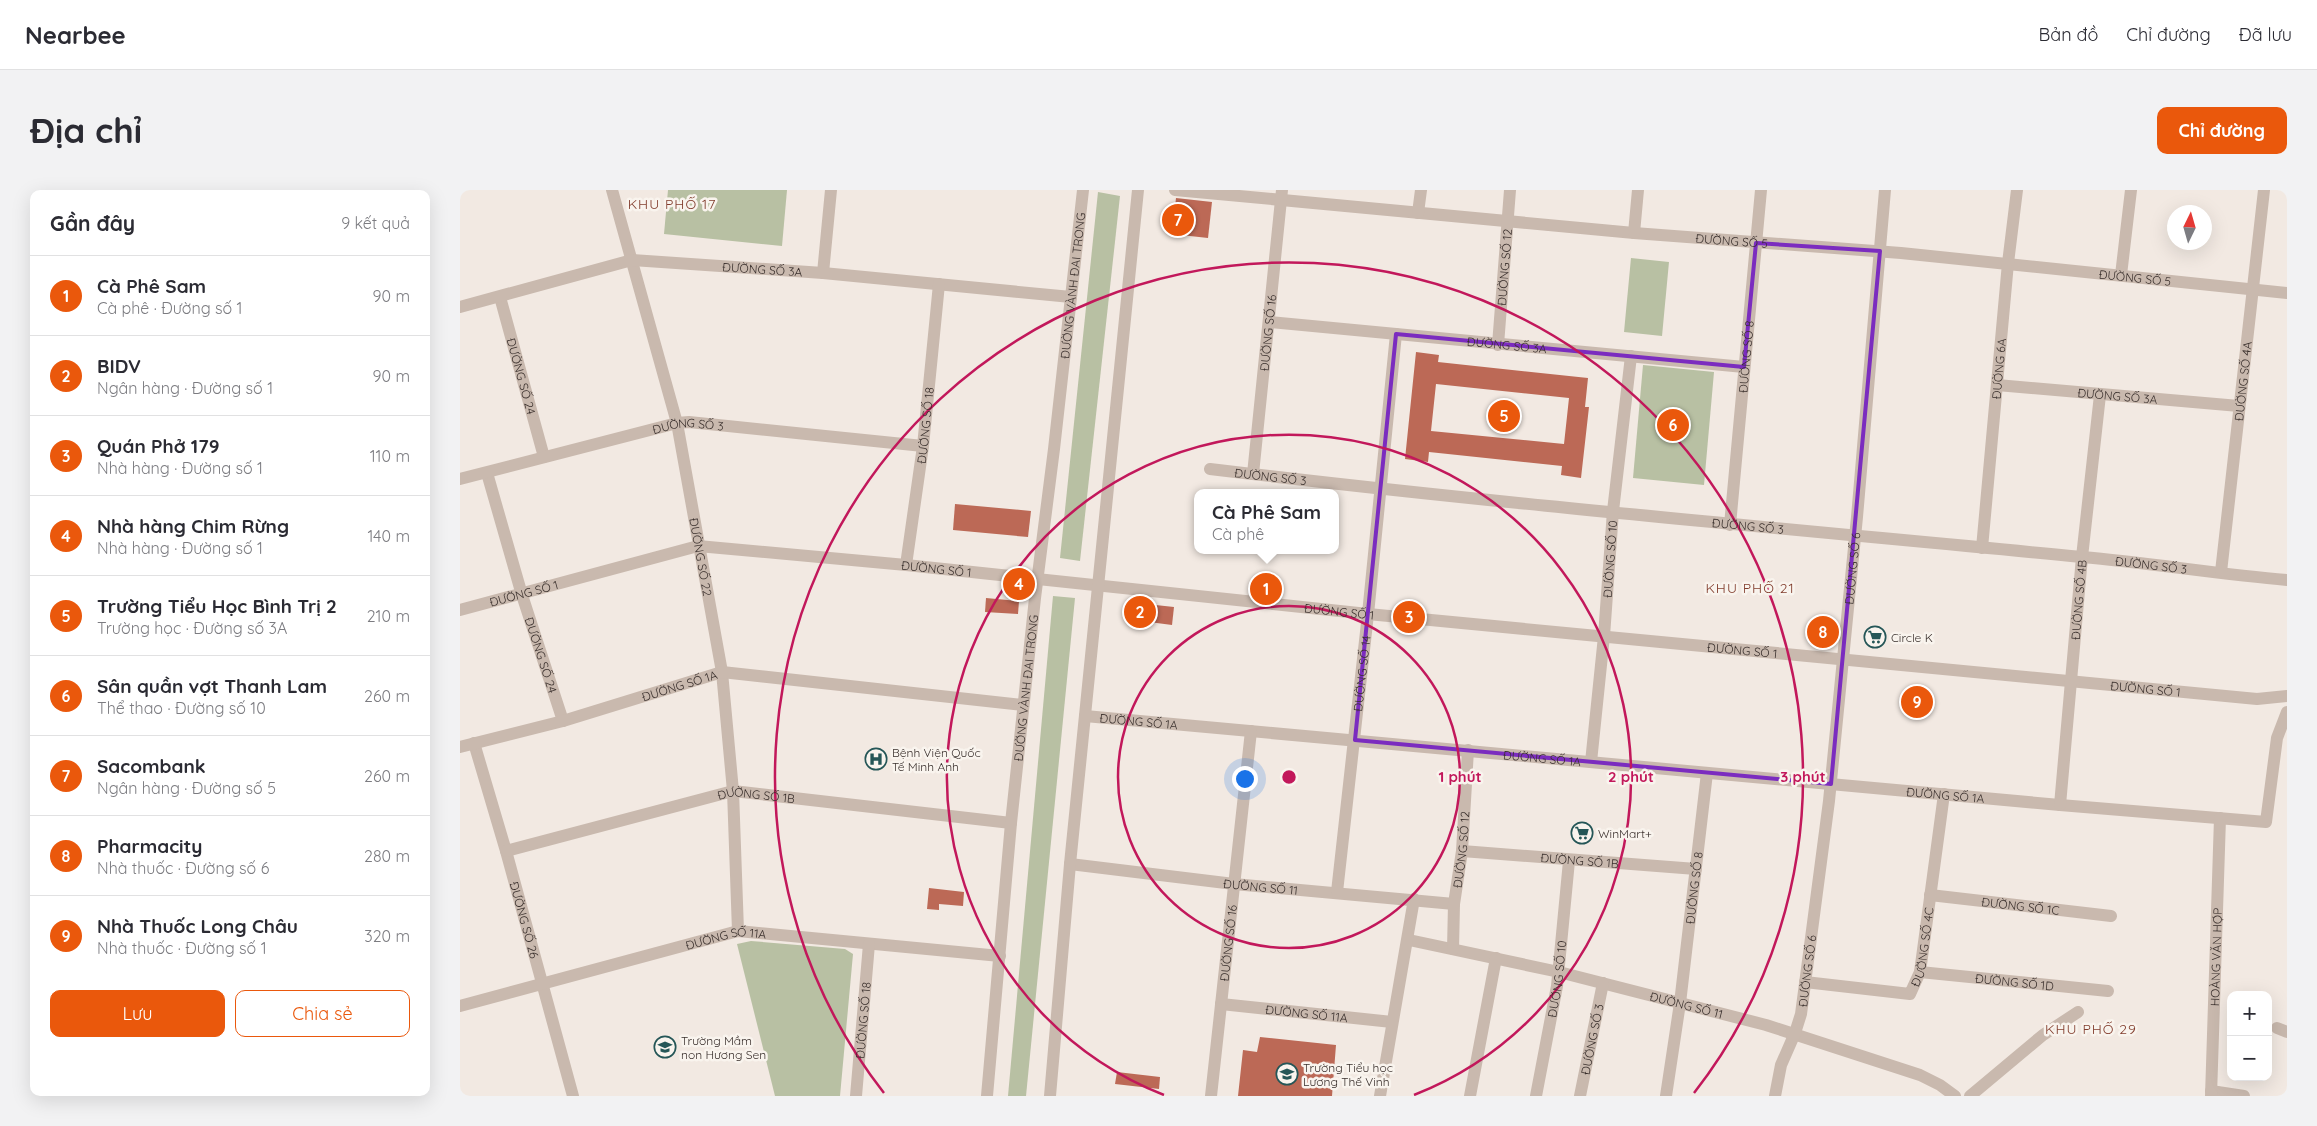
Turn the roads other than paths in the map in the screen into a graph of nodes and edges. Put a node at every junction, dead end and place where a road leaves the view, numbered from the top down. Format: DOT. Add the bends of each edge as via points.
graph roads {
  1 [pos="612,190"];
  2 [pos="831,190"];
  3 [pos="1083,190"];
  4 [pos="1138,190"];
  5 [pos="1175,190"];
  6 [pos="1421,190"];
  7 [pos="1510,190"];
  8 [pos="1638,190"];
  9 [pos="1761,190"];
  10 [pos="1885,190"];
  11 [pos="2017,190"];
  12 [pos="2130,190"];
  13 [pos="2264,190"];
  14 [pos="1281,195"];
  15 [pos="1418,213"];
  16 [pos="1508,222"];
  17 [pos="1634,233"];
  18 [pos="1756,243"];
  19 [pos="1880,251"];
  20 [pos="632,260"];
  21 [pos="2008,263"];
  22 [pos="823,273"];
  23 [pos="2121,275"];
  24 [pos="939,284"];
  25 [pos="2252,288"];
  26 [pos="2287,293"];
  27 [pos="500,297"];
  28 [pos="1071,297"];
  29 [pos="460,307"];
  30 [pos="1269,322"];
  31 [pos="1396,334"];
  32 [pos="1498,345"];
  33 [pos="1631,356"];
  34 [pos="1744,367"];
  35 [pos="1997,385"];
  36 [pos="2100,395"];
  37 [pos="2238,406"];
  38 [pos="677,423"];
  39 [pos="923,446"];
  40 [pos="544,457"];
  41 [pos="1210,468"];
  42 [pos="487,473"];
  43 [pos="1252,474"];
  44 [pos="460,479"];
  45 [pos="1380,489"];
  46 [pos="1613,511"];
  47 [pos="1730,525"];
  48 [pos="1856,536"];
  49 [pos="698,546"];
  50 [pos="1982,548"];
  51 [pos="2082,557"];
  52 [pos="906,565"];
  53 [pos="2221,572"];
  54 [pos="1037,580"];
  55 [pos="2287,580"];
  56 [pos="1097,586"];
  57 [pos="522,595"];
  58 [pos="460,610"];
  59 [pos="1368,614"];
  60 [pos="1604,636"];
  61 [pos="1842,659"];
  62 [pos="722,672"];
  63 [pos="2071,682"];
  64 [pos="2287,696"];
  65 [pos="1023,705"];
  66 [pos="2287,712"];
  67 [pos="1085,716"];
  68 [pos="564,721"];
  69 [pos="1251,731"];
  70 [pos="1355,740"];
  71 [pos="474,743"];
  72 [pos="460,747"];
  73 [pos="1468,750"];
  74 [pos="1591,762"];
  75 [pos="1706,773"];
  76 [pos="1831,784"];
  77 [pos="733,791"];
  78 [pos="1944,794"];
  79 [pos="2060,805"];
  80 [pos="2220,818"];
  81 [pos="1011,822"];
  82 [pos="506,851"];
  83 [pos="1462,852"];
  84 [pos="1569,861"];
  85 [pos="1070,864"];
  86 [pos="1696,869"];
  87 [pos="1234,884"];
  88 [pos="1337,892"];
  89 [pos="1930,895"];
  90 [pos="1414,899"];
  91 [pos="1454,904"];
  92 [pos="2110,916"];
  93 [pos="738,931"];
  94 [pos="1409,940"];
  95 [pos="869,944"];
  96 [pos="1453,948"];
  97 [pos="1000,956"];
  98 [pos="1496,958"];
  99 [pos="1559,972"];
  100 [pos="1920,972"];
  101 [pos="1805,982"];
  102 [pos="1603,983"];
  103 [pos="542,985"];
  104 [pos="2108,991"];
  105 [pos="1680,1003"];
  106 [pos="1221,1004"];
  107 [pos="460,1006"];
  108 [pos="2078,1012"];
  109 [pos="1392,1022"];
  110 [pos="1795,1033"];
  111 [pos="2211,1094"];
  112 [pos="572,1096"];
  113 [pos="856,1096"];
  114 [pos="987,1096"];
  115 [pos="1050,1096"];
  116 [pos="1211,1096"];
  117 [pos="1380,1096"];
  118 [pos="1470,1096"];
  119 [pos="1536,1096"];
  120 [pos="1580,1096"];
  121 [pos="1666,1096"];
  122 [pos="1775,1096"];
  123 [pos="1955,1096"];
  124 [pos="1970,1096"];
  125 [pos="2244,1096"];
  1 -- 20 [label="street, ĐƯỜNG SỐ 22"];
  2 -- 22 [label="street"];
  3 -- 28 [label="street, ĐƯỜNG VÀNH ĐAI TRONG"];
  4 -- 56 [label="street"];
  5 -- 14 [label="street, ĐƯỜNG SỐ 5"];
  6 -- 15 [label="street"];
  7 -- 16 [label="street, ĐƯỜNG SỐ 12"];
  8 -- 17 [label="street"];
  9 -- 18 [label="street, ĐƯỜNG SỐ 8"];
  10 -- 19 [label="street, ĐƯỜNG SỐ 6"];
  11 -- 21 [label="street, ĐƯỜNG 6A"];
  12 -- 23 [label="street"];
  13 -- 25 [label="street, ĐƯỜNG SỐ 4A"];
  14 -- 15 [label="street, ĐƯỜNG SỐ 5"];
  14 -- 30 [label="street, ĐƯỜNG SỐ 16"];
  15 -- 16 [label="street, ĐƯỜNG SỐ 5"];
  16 -- 17 [label="street, ĐƯỜNG SỐ 5"];
  16 -- 32 [label="street, ĐƯỜNG SỐ 12"];
  17 -- 18 [label="street, ĐƯỜNG SỐ 5"];
  18 -- 19 [label="street, ĐƯỜNG SỐ 5"];
  18 -- 34 [label="street, ĐƯỜNG SỐ 8"];
  19 -- 21 [label="street, ĐƯỜNG SỐ 5"];
  19 -- 48 [label="street, ĐƯỜNG SỐ 6"];
  20 -- 22 [label="street, ĐƯỜNG SỐ 3A"];
  20 -- 27 [label="street, ĐƯỜNG SỐ 3A"];
  20 -- 38 [label="street, ĐƯỜNG SỐ 22"];
  21 -- 23 [label="street, ĐƯỜNG SỐ 5"];
  21 -- 35 [label="street, ĐƯỜNG 6A"];
  22 -- 24 [label="street, ĐƯỜNG SỐ 3A"];
  23 -- 25 [label="street, ĐƯỜNG SỐ 5"];
  24 -- 28 [label="street, ĐƯỜNG SỐ 3A"];
  24 -- 39 [label="street, ĐƯỜNG SỐ 18"];
  25 -- 26 [label="street, ĐƯỜNG SỐ 5"];
  25 -- 37 [label="street, ĐƯỜNG SỐ 4A"];
  27 -- 29 [label="street, ĐƯỜNG SỐ 3A"];
  27 -- 40 [label="street, ĐƯỜNG SỐ 24"];
  28 -- 54 [label="street, ĐƯỜNG VÀNH ĐAI TRONG"];
  30 -- 31 [label="street, ĐƯỜNG SỐ 3A"];
  30 -- 43 [label="street, ĐƯỜNG SỐ 16"];
  31 -- 32 [label="street, ĐƯỜNG SỐ 3A"];
  31 -- 45 [label="street, ĐƯỜNG SỐ 14"];
  32 -- 33 [label="street, ĐƯỜNG SỐ 3A"];
  33 -- 34 [label="street, ĐƯỜNG SỐ 3A"];
  33 -- 46 [label="street, ĐƯỜNG SỐ 10"];
  34 -- 47 [label="street, ĐƯỜNG SỐ 8"];
  35 -- 36 [label="street, ĐƯỜNG SỐ 3A"];
  35 -- 50 [label="street, ĐƯỜNG 6A"];
  36 -- 37 [label="street, ĐƯỜNG SỐ 3A"];
  36 -- 51 [label="street, ĐƯỜNG SỐ 4B"];
  37 -- 53 [label="street, ĐƯỜNG SỐ 4A"];
  38 -- 39 [label="street, ĐƯỜNG SỐ 3"];
  38 -- 40 [label="street, ĐƯỜNG SỐ 3"];
  38 -- 49 [label="street, ĐƯỜNG SỐ 22"];
  39 -- 52 [label="street, ĐƯỜNG SỐ 18"];
  40 -- 42 [label="street, ĐƯỜNG SỐ 3"];
  41 -- 43 [label="street, ĐƯỜNG SỐ 3"];
  42 -- 44 [label="street, ĐƯỜNG SỐ 3"];
  42 -- 57 [label="street, ĐƯỜNG SỐ 24"];
  43 -- 45 [label="street, ĐƯỜNG SỐ 3"];
  45 -- 46 [label="street, ĐƯỜNG SỐ 3"];
  45 -- 59 [label="street, ĐƯỜNG SỐ 14"];
  46 -- 47 [label="street, ĐƯỜNG SỐ 3"];
  46 -- 60 [label="street, ĐƯỜNG SỐ 10"];
  47 -- 48 [label="street, ĐƯỜNG SỐ 3"];
  48 -- 50 [label="street, ĐƯỜNG SỐ 3"];
  48 -- 61 [label="street, ĐƯỜNG SỐ 6"];
  49 -- 52 [label="street, ĐƯỜNG SỐ 1"];
  49 -- 57 [label="street, ĐƯỜNG SỐ 1"];
  49 -- 62 [label="street, ĐƯỜNG SỐ 22"];
  50 -- 51 [label="street, ĐƯỜNG SỐ 3"];
  51 -- 53 [label="street, ĐƯỜNG SỐ 3"];
  51 -- 63 [label="street, ĐƯỜNG SỐ 4B"];
  52 -- 54 [label="street, ĐƯỜNG SỐ 1"];
  53 -- 55 [label="street, ĐƯỜNG SỐ 3"];
  54 -- 56 [label="street, ĐƯỜNG SỐ 1"];
  54 -- 65 [label="street, ĐƯỜNG VÀNH ĐAI TRONG"];
  56 -- 59 [label="street, ĐƯỜNG SỐ 1"];
  56 -- 67 [label="street"];
  57 -- 58 [label="street, ĐƯỜNG SỐ 1"];
  57 -- 68 [label="street, ĐƯỜNG SỐ 24"];
  59 -- 60 [label="street, ĐƯỜNG SỐ 1"];
  59 -- 70 [label="street, ĐƯỜNG SỐ 14"];
  60 -- 61 [label="street, ĐƯỜNG SỐ 1"];
  60 -- 74 [label="street, ĐƯỜNG SỐ 10"];
  61 -- 63 [label="street, ĐƯỜNG SỐ 1"];
  61 -- 76 [label="street, ĐƯỜNG SỐ 6"];
  62 -- 65 [label="street, ĐƯỜNG SỐ 1A"];
  62 -- 68 [label="street, ĐƯỜNG SỐ 1A"];
  62 -- 77 [label="street, ĐƯỜNG SỐ 22"];
  63 -- 64 [label="street, ĐƯỜNG SỐ 1" via="2257,699"];
  63 -- 79 [label="street, ĐƯỜNG SỐ 4B"];
  65 -- 81 [label="street, ĐƯỜNG VÀNH ĐAI TRONG"];
  66 -- 80 [label="street, ĐƯỜNG SỐ 1A" via="2277,738 2266,822"];
  67 -- 69 [label="street, ĐƯỜNG SỐ 1A"];
  67 -- 85 [label="street"];
  68 -- 71 [label="street, ĐƯỜNG SỐ 1A"];
  69 -- 70 [label="street, ĐƯỜNG SỐ 1A"];
  69 -- 87 [label="street, ĐƯỜNG SỐ 16"];
  70 -- 73 [label="street, ĐƯỜNG SỐ 1A"];
  70 -- 88 [label="street, ĐƯỜNG SỐ 14"];
  71 -- 72 [label="street, ĐƯỜNG SỐ 1A"];
  71 -- 82 [label="street, ĐƯỜNG SỐ 26"];
  73 -- 74 [label="street, ĐƯỜNG SỐ 1A"];
  73 -- 83 [label="street, ĐƯỜNG SỐ 12"];
  74 -- 75 [label="street, ĐƯỜNG SỐ 1A"];
  75 -- 76 [label="street, ĐƯỜNG SỐ 1A"];
  75 -- 86 [label="street, ĐƯỜNG SỐ 8"];
  76 -- 78 [label="street, ĐƯỜNG SỐ 1A"];
  76 -- 101 [label="street, ĐƯỜNG SỐ 6"];
  77 -- 81 [label="street, ĐƯỜNG SỐ 1B"];
  77 -- 82 [label="street, ĐƯỜNG SỐ 1B"];
  77 -- 93 [label="street, ĐƯỜNG SỐ 22"];
  78 -- 79 [label="street, ĐƯỜNG SỐ 1A"];
  78 -- 89 [label="street, ĐƯỜNG SỐ 4C"];
  79 -- 80 [label="street, ĐƯỜNG SỐ 1A"];
  80 -- 111 [label="street, HOÀNG VĂN HỢP"];
  81 -- 97 [label="street, ĐƯỜNG VÀNH ĐAI TRONG"];
  82 -- 103 [label="street, ĐƯỜNG SỐ 26"];
  83 -- 84 [label="street, ĐƯỜNG SỐ 1B"];
  83 -- 91 [label="street, ĐƯỜNG SỐ 12"];
  84 -- 86 [label="street, ĐƯỜNG SỐ 1B"];
  84 -- 99 [label="street, ĐƯỜNG SỐ 10"];
  85 -- 87 [label="street, ĐƯỜNG SỐ 11"];
  85 -- 115 [label="street"];
  86 -- 105 [label="street, ĐƯỜNG SỐ 8"];
  87 -- 88 [label="street, ĐƯỜNG SỐ 11"];
  87 -- 106 [label="street, ĐƯỜNG SỐ 16"];
  88 -- 90 [label="street, ĐƯỜNG SỐ 11"];
  89 -- 92 [label="street, ĐƯỜNG SỐ 1C"];
  89 -- 100 [label="street, ĐƯỜNG SỐ 4C"];
  90 -- 91 [label="street, ĐƯỜNG SỐ 11"];
  90 -- 94 [label="street"];
  91 -- 96 [label="street, ĐƯỜNG SỐ 12"];
  93 -- 95 [label="street, ĐƯỜNG SỐ 11A"];
  93 -- 103 [label="street, ĐƯỜNG SỐ 11A"];
  94 -- 96 [label="street, ĐƯỜNG SỐ 11"];
  94 -- 109 [label="street"];
  95 -- 97 [label="street, ĐƯỜNG SỐ 11A"];
  95 -- 113 [label="street, ĐƯỜNG SỐ 18"];
  96 -- 98 [label="street, ĐƯỜNG SỐ 11"];
  97 -- 114 [label="street, ĐƯỜNG VÀNH ĐAI TRONG"];
  98 -- 99 [label="street, ĐƯỜNG SỐ 11"];
  98 -- 118 [label="street"];
  99 -- 102 [label="street, ĐƯỜNG SỐ 11"];
  99 -- 119 [label="street, ĐƯỜNG SỐ 10"];
  100 -- 101 [label="street, ĐƯỜNG SỐ 4C" via="1910,994"];
  100 -- 104 [label="street, ĐƯỜNG SỐ 1D"];
  101 -- 110 [label="street, ĐƯỜNG SỐ 6"];
  102 -- 105 [label="street, ĐƯỜNG SỐ 11"];
  102 -- 120 [label="street, ĐƯỜNG SỐ 3"];
  103 -- 107 [label="street, ĐƯỜNG SỐ 11A"];
  103 -- 112 [label="street, ĐƯỜNG SỐ 26"];
  105 -- 110 [label="street, ĐƯỜNG SỐ 11"];
  105 -- 121 [label="street, ĐƯỜNG SỐ 8"];
  106 -- 109 [label="street, ĐƯỜNG SỐ 11A"];
  106 -- 116 [label="street, ĐƯỜNG SỐ 16"];
  108 -- 124 [label="street" via="2043,1035"];
  109 -- 117 [label="street"];
  110 -- 122 [label="street" via="1781,1065"];
  110 -- 123 [label="street, ĐƯỜNG SỐ 11" via="1920,1074"];
  111 -- 125 [label="street"];
}
